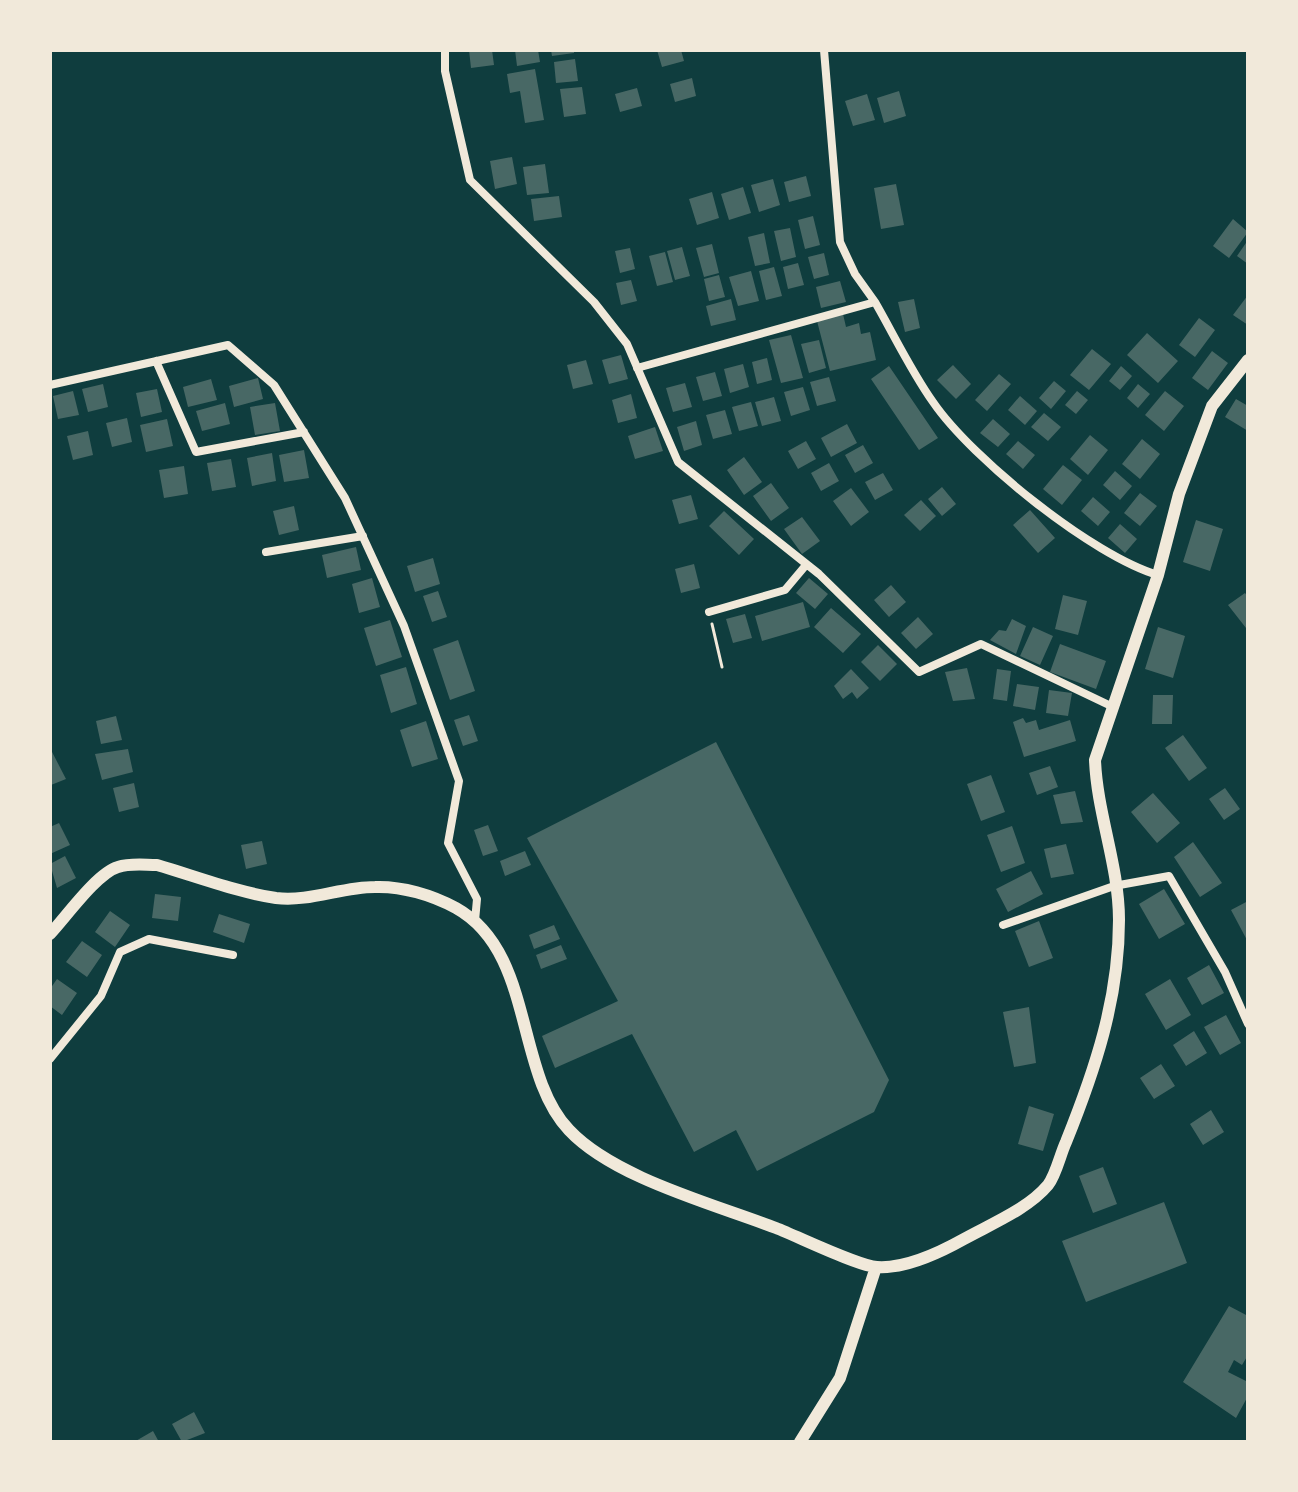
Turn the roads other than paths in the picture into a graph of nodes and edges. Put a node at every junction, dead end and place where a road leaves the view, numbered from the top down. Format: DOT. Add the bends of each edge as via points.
graph roads {
  1 [pos="445,50"];
  2 [pos="824,50"];
  3 [pos="875,302"];
  4 [pos="1248,360"];
  5 [pos="156,361"];
  6 [pos="637,368"];
  7 [pos="50,385"];
  8 [pos="304,432"];
  9 [pos="363,536"];
  10 [pos="266,552"];
  11 [pos="806,565"];
  12 [pos="1158,575"];
  13 [pos="709,612"];
  14 [pos="1111,706"];
  15 [pos="1114,886"];
  16 [pos="475,921"];
  17 [pos="1003,925"];
  18 [pos="50,934"];
  19 [pos="233,955"];
  20 [pos="1248,1024"];
  21 [pos="50,1059"];
  22 [pos="876,1267"];
  23 [pos="800,1442"];
  1 -- 6 [label="street" via="470,180 594,302 627,344"];
  2 -- 3 [label="street" via="840,242"];
  3 -- 6 [label="street"];
  3 -- 12 [label="street" via="933,402 976,450 1086,542"];
  4 -- 12 [label="street" via="1212,406 1179,494"];
  5 -- 7 [label="street"];
  5 -- 8 [label="street" via="228,345 274,385"];
  5 -- 8 [label="street" via="196,452"];
  6 -- 11 [label="street" via="678,462"];
  8 -- 9 [label="street"];
  9 -- 10 [label="street"];
  9 -- 16 [label="street" via="404,626 459,781 448,843 477,899"];
  11 -- 13 [label="street" via="785,590"];
  11 -- 14 [label="street" via="919,672 981,644"];
  12 -- 14 [label="street"];
  14 -- 15 [label="street" via="1095,760"];
  15 -- 17 [label="street"];
  15 -- 20 [label="street" via="1169,876 1225,972"];
  15 -- 22 [label="street" via="1118,963 1111,1011 1049,1184 1014,1211 945,1250"];
  16 -- 18 [label="street" via="419,893 375,887 299,899 273,897 157,865 137,865 116,867"];
  16 -- 22 [label="street" via="500,956 545,1091 567,1128 607,1162"];
  19 -- 21 [label="street" via="149,939 120,952 101,996"];
  22 -- 23 [label="street" via="840,1378"];
}
